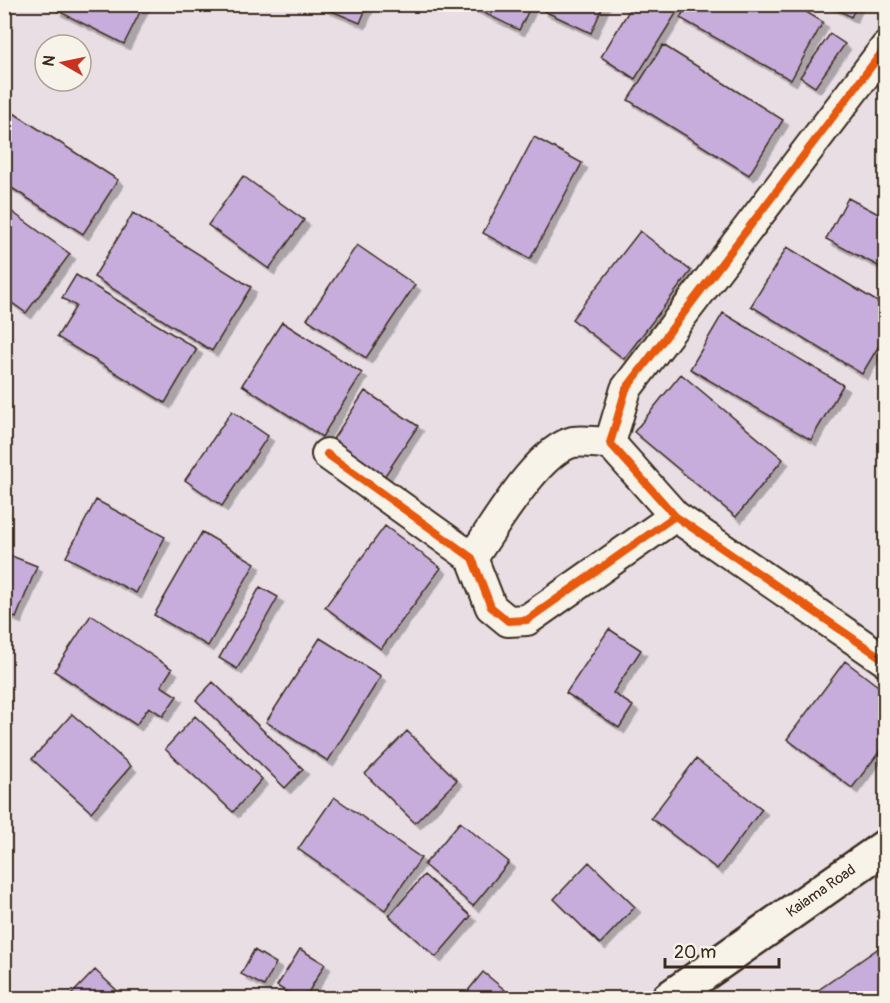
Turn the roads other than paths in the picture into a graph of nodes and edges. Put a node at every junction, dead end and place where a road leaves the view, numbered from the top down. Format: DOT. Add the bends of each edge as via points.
graph roads {
  1 [pos="885,47"];
  2 [pos="610,443"];
  3 [pos="327,454"];
  4 [pos="675,516"];
  5 [pos="472,558"];
  6 [pos="885,661"];
  7 [pos="885,846"];
  8 [pos="669,999"];
  1 -- 2 [label="street" via="626,389"];
  2 -- 4 [label="street"];
  2 -- 5 [label="street" via="574,442 540,462"];
  3 -- 5 [label="street"];
  4 -- 5 [label="street" via="527,620 508,621 491,607"];
  4 -- 6 [label="street"];
  7 -- 8 [label="highway, Kaiama Road"];
}
